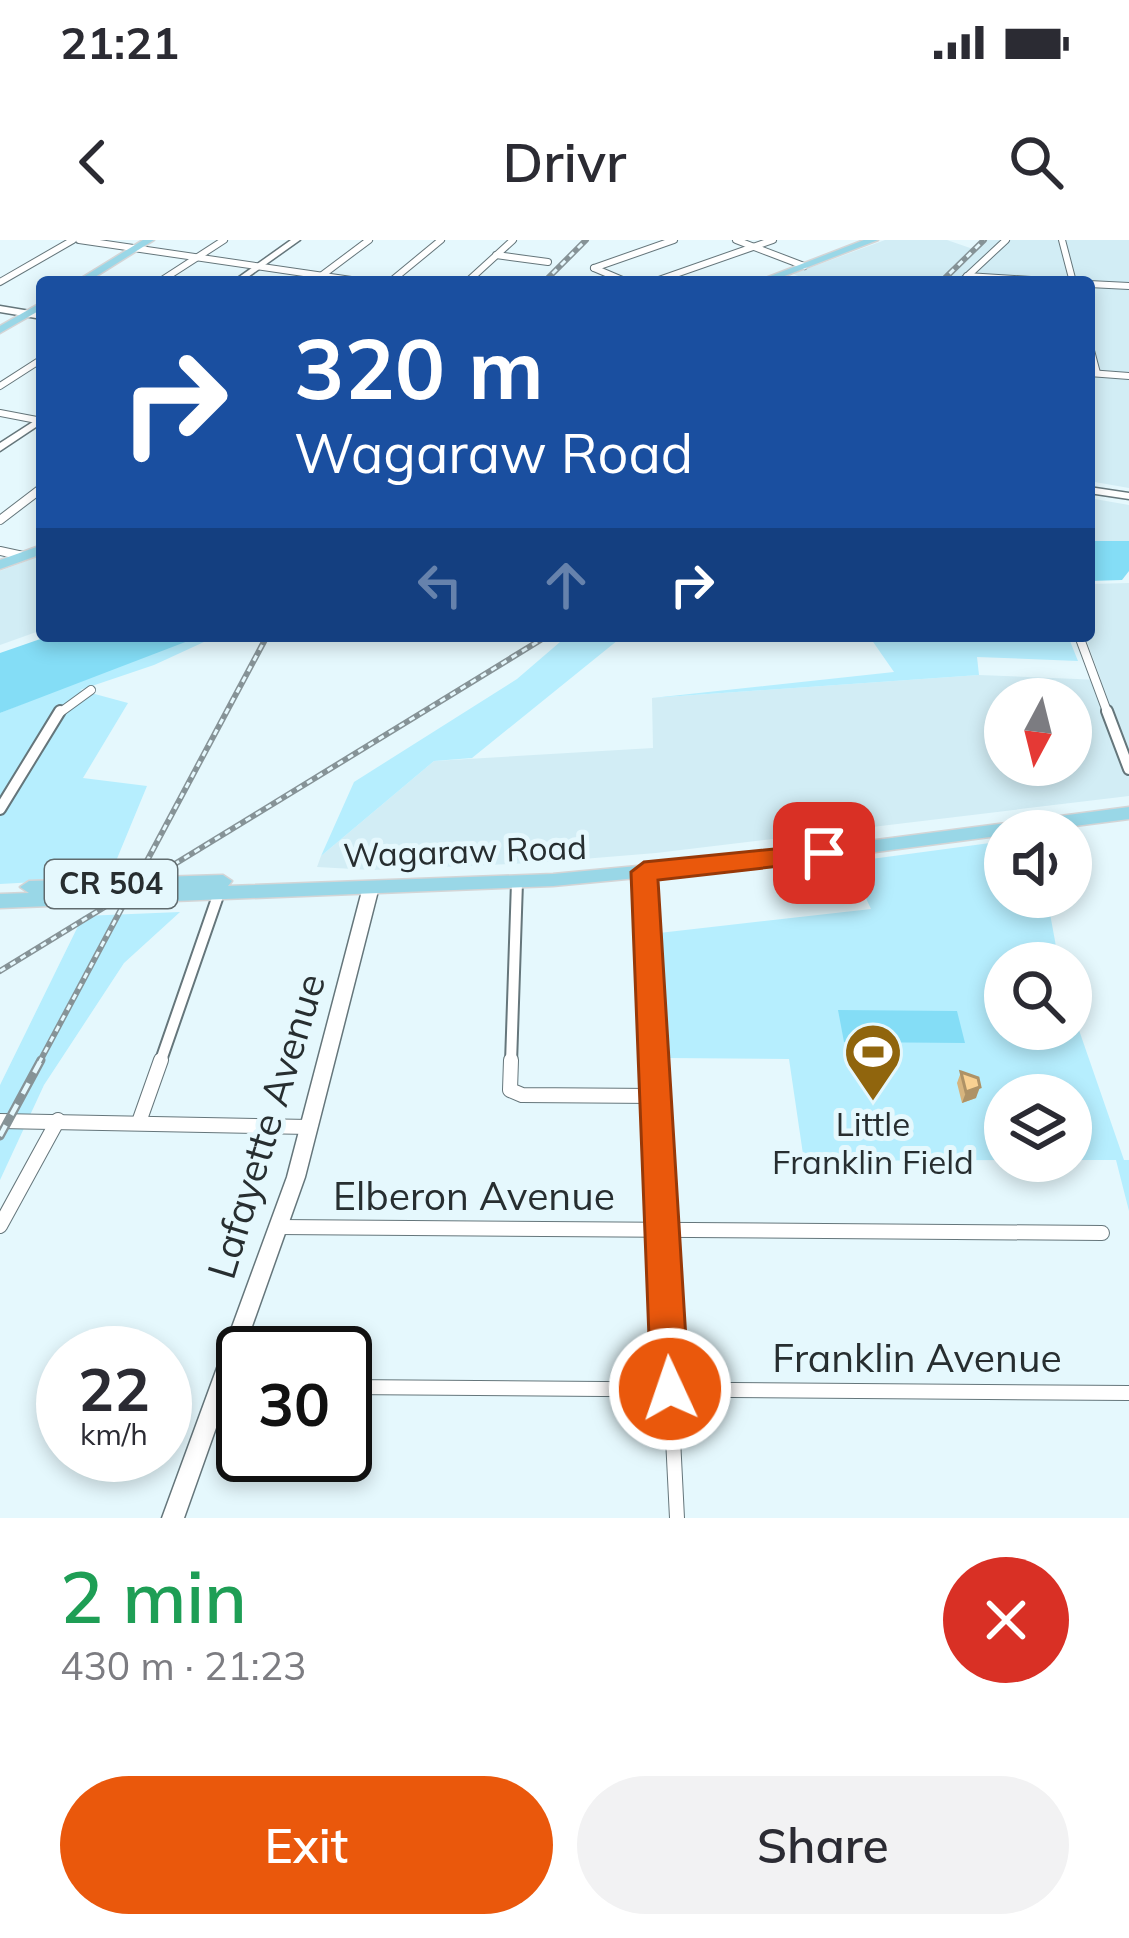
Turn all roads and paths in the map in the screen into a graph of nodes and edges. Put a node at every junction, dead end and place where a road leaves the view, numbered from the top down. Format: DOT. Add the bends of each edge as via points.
graph roads {
  1 [pos="76,240"];
  2 [pos="149,240"];
  3 [pos="224,240"];
  4 [pos="296,240"];
  5 [pos="369,240"];
  6 [pos="441,240"];
  7 [pos="513,240"];
  8 [pos="653,240"];
  9 [pos="674,240"];
  10 [pos="736,240"];
  11 [pos="773,240"];
  12 [pos="873,240"];
  13 [pos="1006,240"];
  14 [pos="1062,240"];
  15 [pos="663,244"];
  16 [pos="754,247"];
  17 [pos="135,248"];
  18 [pos="496,255"];
  19 [pos="197,257"];
  20 [pos="548,262"];
  21 [pos="258,266"];
  22 [pos="804,266"];
  23 [pos="90,276"];
  24 [pos="168,276"];
  25 [pos="244,276"];
  26 [pos="321,276"];
  27 [pos="397,276"];
  28 [pos="473,276"];
  29 [pos="613,276"];
  30 [pos="670,276"];
  31 [pos="776,276"];
  32 [pos="967,276"];
  33 [pos="1071,276"];
  34 [pos="0,282"];
  35 [pos="1095,284"];
  36 [pos="1129,286"];
  37 [pos="0,309"];
  38 [pos="36,309"];
  39 [pos="27,314"];
  40 [pos="36,315"];
  41 [pos="0,331"];
  42 [pos="36,362"];
  43 [pos="1095,373"];
  44 [pos="1129,376"];
  45 [pos="0,386"];
  46 [pos="0,413"];
  47 [pos="36,419"];
  48 [pos="36,423"];
  49 [pos="0,448"];
  50 [pos="1095,491"];
  51 [pos="36,493"];
  52 [pos="1129,496"];
  53 [pos="0,520"];
  54 [pos="0,551"];
  55 [pos="36,551"];
  56 [pos="23,556"];
  57 [pos="0,565"];
  58 [pos="1081,642"];
  59 [pos="91,690"];
  60 [pos="1129,769"];
  61 [pos="0,809"];
  62 [pos="1129,813"];
  63 [pos="644,872"];
  64 [pos="517,882"];
  65 [pos="221,886"];
  66 [pos="371,887"];
  67 [pos="0,889"];
  68 [pos="0,901"];
  69 [pos="655,1096"];
  70 [pos="58,1120"];
  71 [pos="0,1121"];
  72 [pos="139,1121"];
  73 [pos="310,1127"];
  74 [pos="0,1226"];
  75 [pos="278,1227"];
  76 [pos="662,1230"];
  77 [pos="1102,1233"];
  78 [pos="242,1326"];
  79 [pos="372,1387"];
  80 [pos="670,1389"];
  81 [pos="1129,1393"];
  82 [pos="216,1397"];
  83 [pos="173,1518"];
  84 [pos="676,1518"];
  1 -- 17 [label="street"];
  1 -- 34 [label="street"];
  2 -- 17 [label="main road"];
  3 -- 19 [label="street"];
  4 -- 21 [label="street"];
  5 -- 26 [label="street"];
  6 -- 27 [label="street"];
  7 -- 18 [label="street"];
  8 -- 15 [label="street"];
  9 -- 15 [label="street"];
  10 -- 16 [label="street"];
  11 -- 16 [label="street"];
  12 -- 22 [label="main road"];
  13 -- 32 [label="street"];
  14 -- 33 [label="street"];
  15 -- 29 [label="street" via="595,268"];
  16 -- 22 [label="street"];
  16 -- 30 [label="street"];
  17 -- 19 [label="street"];
  17 -- 23 [label="main road"];
  18 -- 20 [label="street"];
  18 -- 28 [label="street"];
  19 -- 21 [label="street"];
  19 -- 24 [label="street"];
  21 -- 25 [label="street"];
  21 -- 26 [label="street"];
  22 -- 31 [label="main road"];
  35 -- 36 [label="street"];
  37 -- 39 [label="street"];
  38 -- 39 [label="main road"];
  39 -- 40 [label="street"];
  39 -- 41 [label="main road"];
  42 -- 45 [label="street"];
  43 -- 44 [label="street"];
  46 -- 47 [label="street"];
  48 -- 49 [label="street"];
  50 -- 52 [label="street"];
  51 -- 53 [label="street"];
  54 -- 56 [label="street"];
  55 -- 56 [label="main road"];
  56 -- 57 [label="main road"];
  58 -- 60 [label="street"];
  59 -- 61 [label="street" via="60,710"];
  62 -- 63 [label="main road, Wagaraw Road / CR 504"];
  63 -- 64 [label="main road, Wagaraw Road / CR 504"];
  63 -- 69 [label="street"];
  64 -- 66 [label="main road, Wagaraw Road / CR 504"];
  64 -- 69 [label="street" via="510,1090"];
  65 -- 66 [label="main road, Wagaraw Road / CR 504"];
  65 -- 67 [label="main road, Wagaraw Road / CR 504"];
  65 -- 68 [label="main road, Wagaraw Road / CR 504"];
  65 -- 72 [label="street"];
  66 -- 73 [label="street, Lafayette Avenue"];
  69 -- 76 [label="street"];
  70 -- 71 [label="street"];
  70 -- 72 [label="street"];
  70 -- 74 [label="street"];
  72 -- 73 [label="street"];
  73 -- 75 [label="street, Lafayette Avenue"];
  75 -- 76 [label="street, Elberon Avenue"];
  75 -- 78 [label="street, Lafayette Avenue"];
  76 -- 77 [label="street, Elberon Avenue"];
  76 -- 80 [label="street"];
  79 -- 80 [label="street, Franklin Avenue"];
  80 -- 81 [label="street, Franklin Avenue"];
  80 -- 84 [label="street"];
  82 -- 83 [label="street, Lafayette Avenue"];
}
